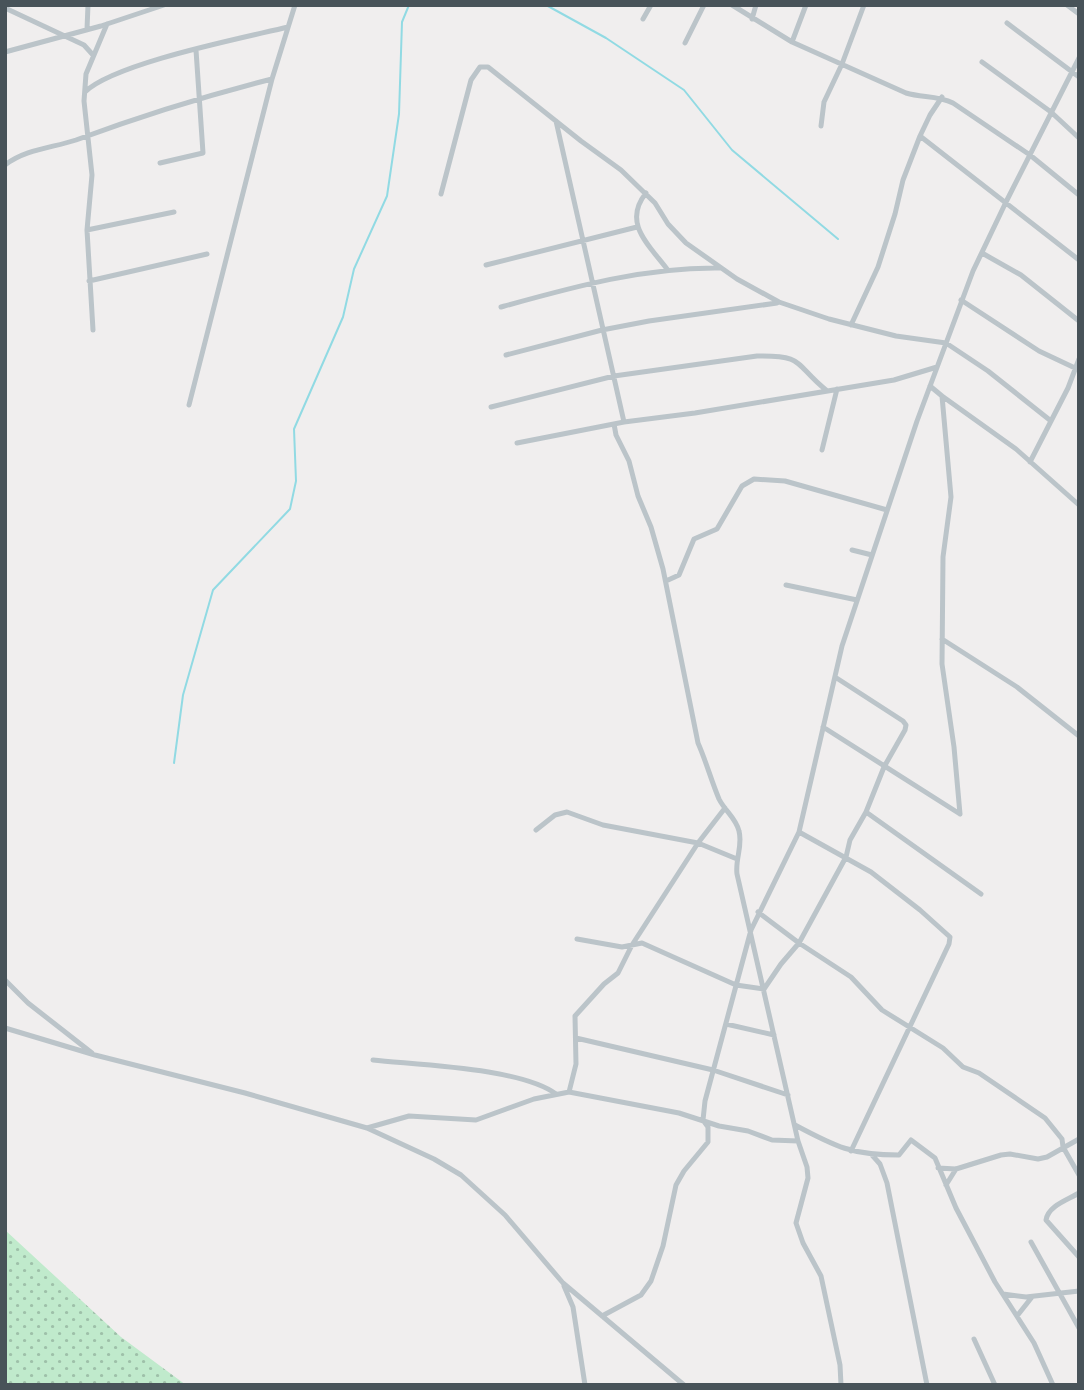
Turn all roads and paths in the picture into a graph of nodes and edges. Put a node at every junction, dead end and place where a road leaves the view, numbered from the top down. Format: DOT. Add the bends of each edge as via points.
graph roads {
  1 [pos="88,5"];
  2 [pos="141,5"];
  3 [pos="164,5"];
  4 [pos="295,5"];
  5 [pos="650,5"];
  6 [pos="704,5"];
  7 [pos="732,5"];
  8 [pos="756,5"];
  9 [pos="806,5"];
  10 [pos="864,5"];
  11 [pos="1067,5"];
  12 [pos="5,8"];
  13 [pos="143,13"];
  14 [pos="1079,14"];
  15 [pos="643,19"];
  16 [pos="752,19"];
  17 [pos="1007,23"];
  18 [pos="107,24"];
  19 [pos="288,27"];
  20 [pos="87,29"];
  21 [pos="62,36"];
  22 [pos="792,42"];
  23 [pos="685,43"];
  24 [pos="196,50"];
  25 [pos="5,52"];
  26 [pos="93,55"];
  27 [pos="1079,58"];
  28 [pos="982,62"];
  29 [pos="842,64"];
  30 [pos="1072,71"];
  31 [pos="1079,77"];
  32 [pos="272,79"];
  33 [pos="85,92"];
  34 [pos="942,97"];
  35 [pos="198,98"];
  36 [pos="1051,112"];
  37 [pos="555,121"];
  38 [pos="821,126"];
  39 [pos="88,134"];
  40 [pos="920,136"];
  41 [pos="1079,138"];
  42 [pos="1030,155"];
  43 [pos="160,163"];
  44 [pos="5,165"];
  45 [pos="646,193"];
  46 [pos="440,194"];
  47 [pos="1079,195"];
  48 [pos="1006,202"];
  49 [pos="174,212"];
  50 [pos="636,227"];
  51 [pos="87,230"];
  52 [pos="582,242"];
  53 [pos="982,253"];
  54 [pos="207,254"];
  55 [pos="1079,260"];
  56 [pos="486,265"];
  57 [pos="720,268"];
  58 [pos="667,269"];
  59 [pos="89,281"];
  60 [pos="591,284"];
  61 [pos="961,300"];
  62 [pos="779,302"];
  63 [pos="501,307"];
  64 [pos="1079,321"];
  65 [pos="851,325"];
  66 [pos="93,330"];
  67 [pos="602,330"];
  68 [pos="946,343"];
  69 [pos="506,355"];
  70 [pos="1079,359"];
  71 [pos="937,367"];
  72 [pos="1075,368"];
  73 [pos="614,376"];
  74 [pos="930,386"];
  75 [pos="837,389"];
  76 [pos="827,390"];
  77 [pos="942,396"];
  78 [pos="189,405"];
  79 [pos="491,407"];
  80 [pos="1051,421"];
  81 [pos="624,422"];
  82 [pos="614,424"];
  83 [pos="517,443"];
  84 [pos="822,450"];
  85 [pos="1030,463"];
  86 [pos="1079,505"];
  87 [pos="887,510"];
  88 [pos="852,550"];
  89 [pos="872,555"];
  90 [pos="666,581"];
  91 [pos="786,585"];
  92 [pos="857,600"];
  93 [pos="942,639"];
  94 [pos="835,677"];
  95 [pos="822,727"];
  96 [pos="1079,736"];
  97 [pos="884,766"];
  98 [pos="725,808"];
  99 [pos="866,811"];
  100 [pos="536,830"];
  101 [pos="799,832"];
  102 [pos="698,843"];
  103 [pos="846,857"];
  104 [pos="737,859"];
  105 [pos="981,894"];
  106 [pos="758,912"];
  107 [pos="751,930"];
  108 [pos="577,939"];
  109 [pos="799,943"];
  110 [pos="632,946"];
  111 [pos="5,980"];
  112 [pos="736,985"];
  113 [pos="764,989"];
  114 [pos="726,1024"];
  115 [pos="910,1026"];
  116 [pos="5,1028"];
  117 [pos="774,1035"];
  118 [pos="576,1038"];
  119 [pos="95,1055"];
  120 [pos="373,1060"];
  121 [pos="713,1070"];
  122 [pos="569,1093"];
  123 [pos="556,1094"];
  124 [pos="788,1095"];
  125 [pos="703,1120"];
  126 [pos="794,1125"];
  127 [pos="367,1128"];
  128 [pos="1079,1139"];
  129 [pos="798,1141"];
  130 [pos="1063,1147"];
  131 [pos="850,1151"];
  132 [pos="872,1155"];
  133 [pos="938,1168"];
  134 [pos="956,1169"];
  135 [pos="1079,1175"];
  136 [pos="946,1185"];
  137 [pos="1079,1194"];
  138 [pos="1031,1242"];
  139 [pos="1079,1256"];
  140 [pos="563,1283"];
  141 [pos="1079,1291"];
  142 [pos="1059,1292"];
  143 [pos="1003,1294"];
  144 [pos="1032,1297"];
  145 [pos="602,1316"];
  146 [pos="1017,1316"];
  147 [pos="1079,1328"];
  148 [pos="974,1339"];
  149 [pos="585,1385"];
  150 [pos="684,1385"];
  151 [pos="841,1385"];
  152 [pos="927,1385"];
  153 [pos="995,1385"];
  154 [pos="1053,1385"];
  1 -- 20 [label="street"];
  2 -- 13 [label="street"];
  3 -- 13 [label="street"];
  4 -- 19 [label="street"];
  5 -- 15 [label="street"];
  6 -- 23 [label="street"];
  7 -- 16 [label="street"];
  8 -- 16 [label="street"];
  9 -- 22 [label="street"];
  10 -- 29 [label="street"];
  11 -- 14 [label="street"];
  12 -- 21 [label="street"];
  13 -- 18 [label="street"];
  16 -- 22 [label="street"];
  17 -- 30 [label="street"];
  18 -- 20 [label="street"];
  18 -- 26 [label="street"];
  19 -- 24 [label="street"];
  19 -- 32 [label="street"];
  20 -- 21 [label="street"];
  21 -- 25 [label="street"];
  21 -- 26 [label="street" via="84,45"];
  22 -- 29 [label="street"];
  24 -- 33 [label="street" via="98,81"];
  24 -- 35 [label="street"];
  26 -- 33 [label="street"];
  27 -- 30 [label="street"];
  28 -- 36 [label="street"];
  29 -- 34 [label="street" via="906,93"];
  29 -- 38 [label="street" via="824,102"];
  30 -- 31 [label="street"];
  30 -- 36 [label="street"];
  32 -- 35 [label="street"];
  32 -- 78 [label="street"];
  33 -- 39 [label="street"];
  34 -- 40 [label="street"];
  34 -- 42 [label="street"];
  35 -- 39 [label="street"];
  35 -- 43 [label="street" via="203,153"];
  36 -- 41 [label="street"];
  36 -- 42 [label="street"];
  37 -- 45 [label="street"];
  37 -- 46 [label="street" via="500,75 480,67 471,80"];
  37 -- 52 [label="street"];
  39 -- 44 [label="street" via="35,150"];
  39 -- 51 [label="street" via="92,186"];
  40 -- 48 [label="street"];
  40 -- 65 [label="street" via="889,236"];
  42 -- 47 [label="street"];
  42 -- 48 [label="street"];
  45 -- 50 [label="street"];
  45 -- 57 [label="street" via="686,243"];
  48 -- 53 [label="street"];
  48 -- 55 [label="street"];
  49 -- 51 [label="street"];
  50 -- 52 [label="street"];
  50 -- 58 [label="street"];
  51 -- 59 [label="street"];
  52 -- 56 [label="street"];
  52 -- 60 [label="street"];
  53 -- 61 [label="street"];
  53 -- 64 [label="street" via="1021,275"];
  54 -- 59 [label="street"];
  57 -- 58 [label="street"];
  57 -- 62 [label="street"];
  58 -- 60 [label="street"];
  59 -- 66 [label="street"];
  60 -- 63 [label="street"];
  60 -- 67 [label="street"];
  61 -- 68 [label="street"];
  61 -- 72 [label="street" via="1039,351"];
  62 -- 65 [label="street"];
  62 -- 67 [label="street"];
  65 -- 68 [label="street"];
  67 -- 69 [label="street"];
  67 -- 73 [label="street"];
  68 -- 71 [label="street"];
  68 -- 80 [label="street"];
  70 -- 72 [label="street"];
  71 -- 74 [label="street"];
  71 -- 75 [label="street" via="910,377"];
  72 -- 80 [label="street"];
  73 -- 76 [label="street" via="776,356 797,361"];
  73 -- 79 [label="street"];
  73 -- 81 [label="street"];
  74 -- 77 [label="street"];
  74 -- 87 [label="street"];
  75 -- 76 [label="street"];
  75 -- 84 [label="street"];
  76 -- 81 [label="street"];
  77 -- 85 [label="street"];
  77 -- 93 [label="street" via="951,497 943,557"];
  80 -- 85 [label="street"];
  81 -- 82 [label="street"];
  82 -- 83 [label="street"];
  82 -- 90 [label="street"];
  85 -- 86 [label="street"];
  87 -- 89 [label="street"];
  87 -- 90 [label="street" via="785,481 754,479 742,486 716,529 694,539 679,575"];
  88 -- 89 [label="street"];
  89 -- 92 [label="street"];
  90 -- 98 [label="street" via="698,743"];
  91 -- 92 [label="street"];
  92 -- 94 [label="street"];
  93 -- 96 [label="street" via="1017,687"];
  93 -- 97 [label="street" via="960,814"];
  94 -- 95 [label="street"];
  94 -- 97 [label="street" via="906,725"];
  95 -- 97 [label="street"];
  95 -- 101 [label="street"];
  97 -- 99 [label="street"];
  98 -- 102 [label="street"];
  98 -- 104 [label="street" via="739,830"];
  99 -- 103 [label="street"];
  99 -- 105 [label="street"];
  100 -- 102 [label="street" via="567,812 603,825"];
  101 -- 103 [label="street"];
  101 -- 106 [label="street"];
  102 -- 104 [label="street"];
  102 -- 110 [label="street"];
  103 -- 109 [label="street"];
  103 -- 115 [label="street" via="950,937"];
  104 -- 107 [label="street"];
  106 -- 107 [label="street"];
  106 -- 109 [label="street"];
  107 -- 112 [label="street"];
  107 -- 113 [label="street"];
  108 -- 110 [label="street"];
  109 -- 113 [label="street"];
  109 -- 115 [label="street" via="851,977 882,1010"];
  110 -- 112 [label="street" via="647,945"];
  110 -- 118 [label="street" via="618,973 575,1016"];
  111 -- 119 [label="street"];
  112 -- 113 [label="street"];
  112 -- 114 [label="street"];
  113 -- 117 [label="street"];
  114 -- 117 [label="street"];
  114 -- 121 [label="street"];
  115 -- 130 [label="street" via="963,1068 979,1073 1045,1118"];
  115 -- 131 [label="street"];
  116 -- 119 [label="street"];
  117 -- 124 [label="street"];
  118 -- 121 [label="street"];
  118 -- 122 [label="street"];
  119 -- 127 [label="street"];
  120 -- 123 [label="street" via="500,1074 543,1085"];
  121 -- 124 [label="street"];
  121 -- 125 [label="street"];
  122 -- 123 [label="street"];
  122 -- 125 [label="street"];
  123 -- 127 [label="street" via="476,1120 409,1116"];
  124 -- 126 [label="street"];
  125 -- 129 [label="street" via="772,1140"];
  125 -- 145 [label="street" via="708,1142 676,1185 651,1281 641,1295"];
  126 -- 129 [label="street"];
  126 -- 131 [label="street"];
  127 -- 140 [label="street" via="461,1175 505,1215"];
  128 -- 130 [label="street"];
  129 -- 151 [label="street" via="808,1178 796,1223 821,1276"];
  130 -- 134 [label="street" via="1038,1159 1001,1155"];
  130 -- 135 [label="street"];
  131 -- 132 [label="street"];
  132 -- 133 [label="street" via="899,1155 911,1140 932,1153"];
  132 -- 152 [label="street" via="887,1183"];
  133 -- 134 [label="street"];
  133 -- 136 [label="street"];
  134 -- 136 [label="street"];
  136 -- 143 [label="street"];
  137 -- 139 [label="street" via="1046,1216 1048,1225"];
  138 -- 142 [label="street"];
  140 -- 145 [label="street"];
  140 -- 149 [label="street" via="573,1307"];
  141 -- 142 [label="street"];
  142 -- 144 [label="street"];
  142 -- 147 [label="street"];
  143 -- 144 [label="street"];
  143 -- 146 [label="street"];
  144 -- 146 [label="street"];
  145 -- 150 [label="street"];
  146 -- 154 [label="street"];
  148 -- 153 [label="street"];
}
